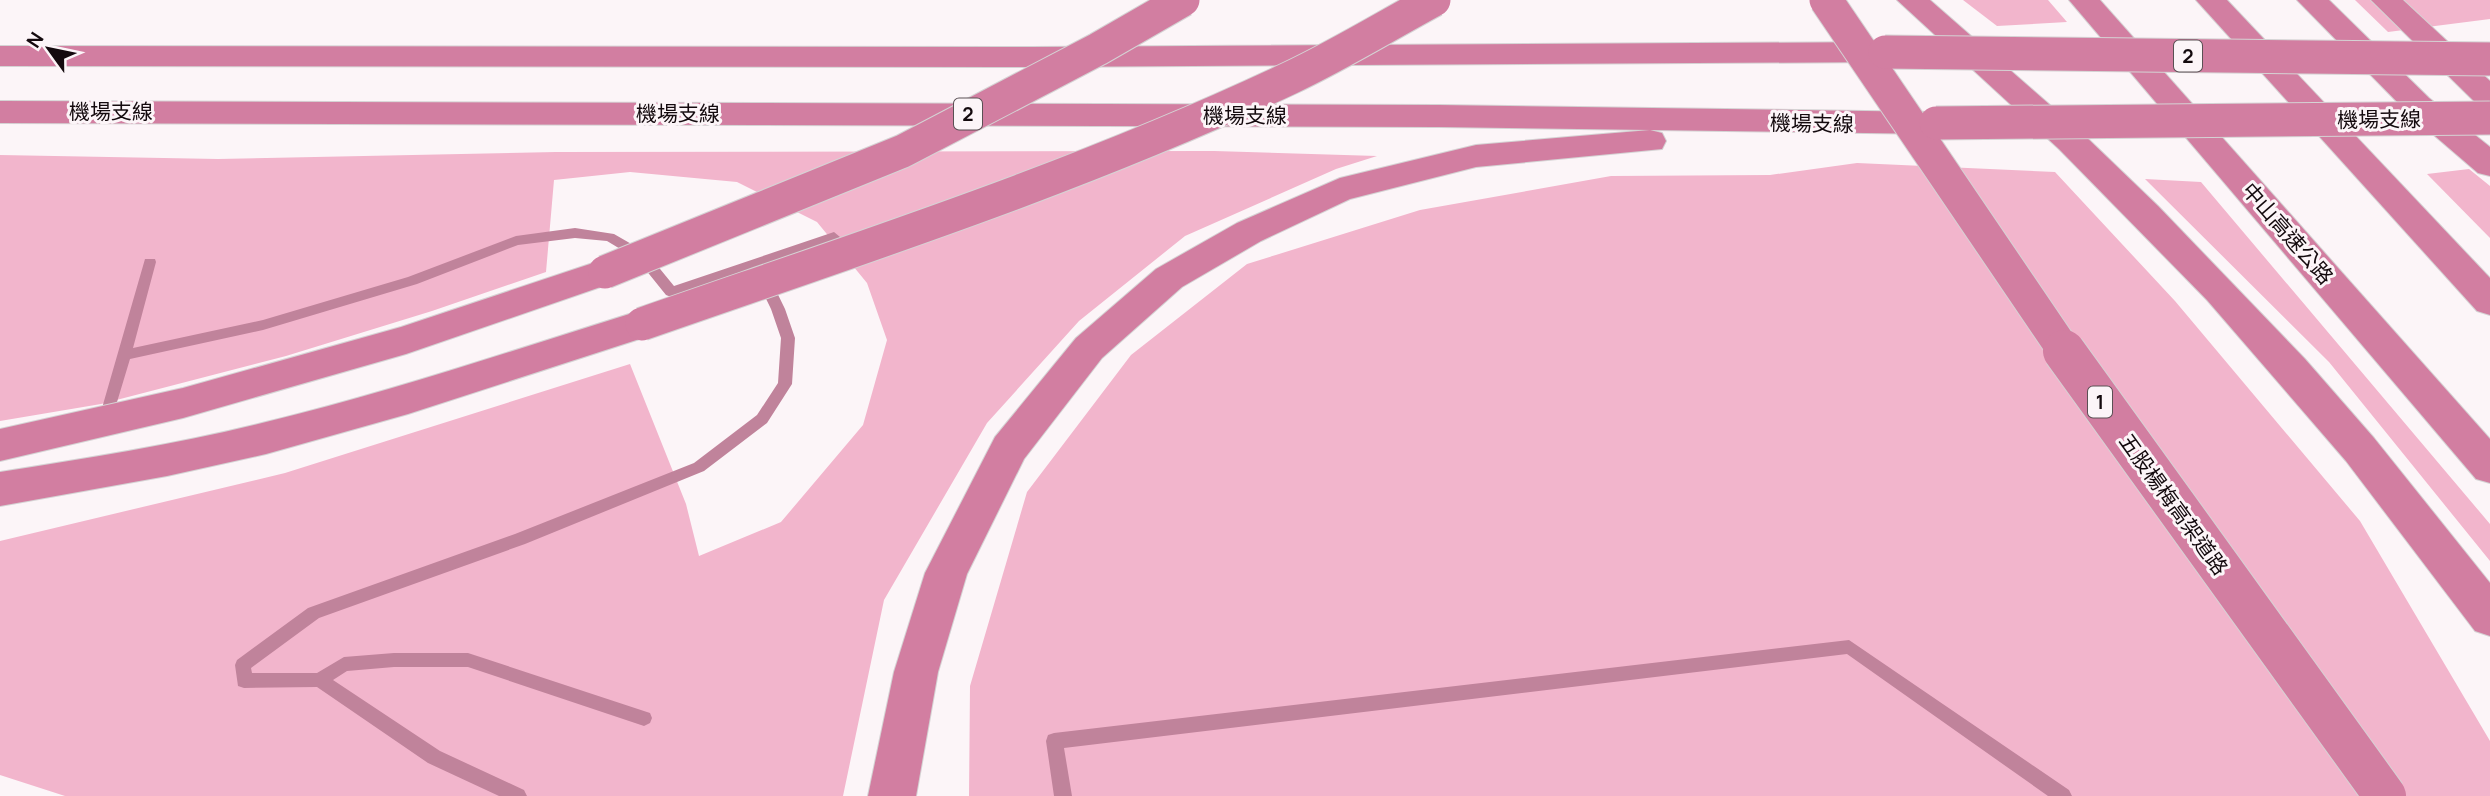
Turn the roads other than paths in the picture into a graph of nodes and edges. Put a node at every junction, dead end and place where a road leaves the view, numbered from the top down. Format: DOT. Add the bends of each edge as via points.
graph roads {
  1 [pos="1183,0"];
  2 [pos="1434,0"];
  3 [pos="1826,0"];
  4 [pos="1912,0"];
  5 [pos="2084,0"];
  6 [pos="2211,0"];
  7 [pos="2312,0"];
  8 [pos="2386,0"];
  9 [pos="0,55"];
  10 [pos="2490,59"];
  11 [pos="2490,99"];
  12 [pos="0,112"];
  13 [pos="2490,118"];
  14 [pos="1848,123"];
  15 [pos="2490,164"];
  16 [pos="2490,301"];
  17 [pos="0,445"];
  18 [pos="2490,467"];
  19 [pos="0,488"];
  20 [pos="2490,617"];
  21 [pos="892,796"];
  22 [pos="2385,796"];
  1 -- 17 [label="highway, bridge" via="903,151 605,272 406,340 183,403"];
  2 -- 19 [label="highway, bridge" via="1291,77 1084,166 642,324 451,387 265,439"];
  3 -- 22 [label="highway, 五股楊梅高架道路 / 1, bridge" via="2054,337"];
  4 -- 20 [label="highway" via="1994,69 2156,223 2275,348 2431,535"];
  5 -- 18 [label="highway, 中山高速公路"];
  6 -- 16 [label="highway"];
  7 -- 15 [label="highway" via="2418,105"];
  8 -- 11 [label="highway"];
  9 -- 10 [label="highway, 2, bridge" via="1045,57 1885,52"];
  12 -- 14 [label="highway, 機場支線 / 2" via="1439,116"];
  13 -- 14 [label="highway, 機場支線 / 2, bridge"];
  14 -- 21 [label="highway" via="1476,156 1405,172 1340,190 1249,232 1169,278 1089,348 1009,448 946,573 916,672"];
}
